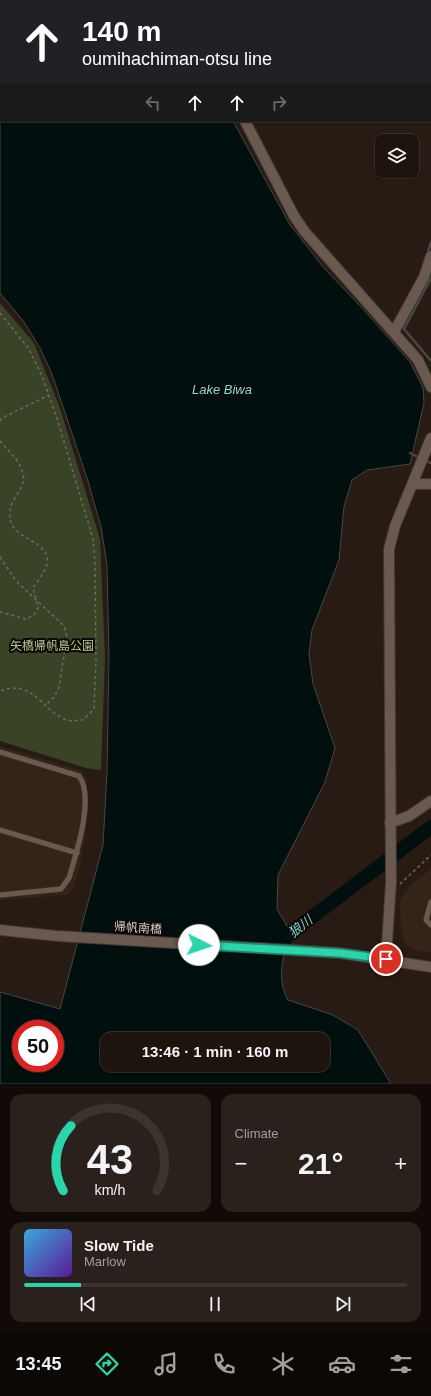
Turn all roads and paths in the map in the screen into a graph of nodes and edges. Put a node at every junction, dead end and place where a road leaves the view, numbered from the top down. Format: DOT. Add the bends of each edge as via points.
graph roads {
  1 [pos="246,122"];
  2 [pos="431,256"];
  3 [pos="0,313"];
  4 [pos="394,332"];
  5 [pos="431,387"];
  6 [pos="49,395"];
  7 [pos="0,421"];
  8 [pos="431,438"];
  9 [pos="0,441"];
  10 [pos="413,484"];
  11 [pos="431,484"];
  12 [pos="0,557"];
  13 [pos="35,597"];
  14 [pos="0,612"];
  15 [pos="0,691"];
  16 [pos="47,705"];
  17 [pos="0,752"];
  18 [pos="431,801"];
  19 [pos="390,823"];
  20 [pos="0,830"];
  21 [pos="77,853"];
  22 [pos="431,855"];
  23 [pos="391,886"];
  24 [pos="0,895"];
  25 [pos="431,902"];
  26 [pos="431,925"];
  27 [pos="0,930"];
  28 [pos="386,959"];
  29 [pos="431,967"];
  1 -- 4 [label="street" via="294,216 305,232"];
  2 -- 4 [label="street" via="421,283"];
  3 -- 6 [label="path" via="29,349"];
  4 -- 5 [label="street" via="418,360"];
  6 -- 7 [label="path"];
  6 -- 16 [label="path" via="93,538 96,660 94,709 89,716 83,720 66,720"];
  8 -- 10 [label="street"];
  9 -- 13 [label="path" via="17,461 24,480 12,503 9,514 11,524 17,532 40,547 48,560 34,588"];
  10 -- 11 [label="street"];
  10 -- 19 [label="street" via="395,526 390,549"];
  12 -- 13 [label="path" via="16,581"];
  13 -- 14 [label="path" via="38,608 34,615 26,619"];
  13 -- 16 [label="path" via="64,626 67,637 59,687"];
  15 -- 16 [label="path" via="23,689"];
  17 -- 21 [label="lane" via="79,776 83,782 84,803 83,832"];
  18 -- 19 [label="street" via="410,816"];
  19 -- 23 [label="street"];
  20 -- 21 [label="lane"];
  21 -- 24 [label="lane" via="69,878 61,889"];
  22 -- 23 [label="path"];
  23 -- 28 [label="street"];
  25 -- 26 [label="lane" via="426,920"];
  27 -- 28 [label="street, 帰帆南橋" via="57,936 361,955"];
  28 -- 29 [label="street, 帰帆南橋"];
}
